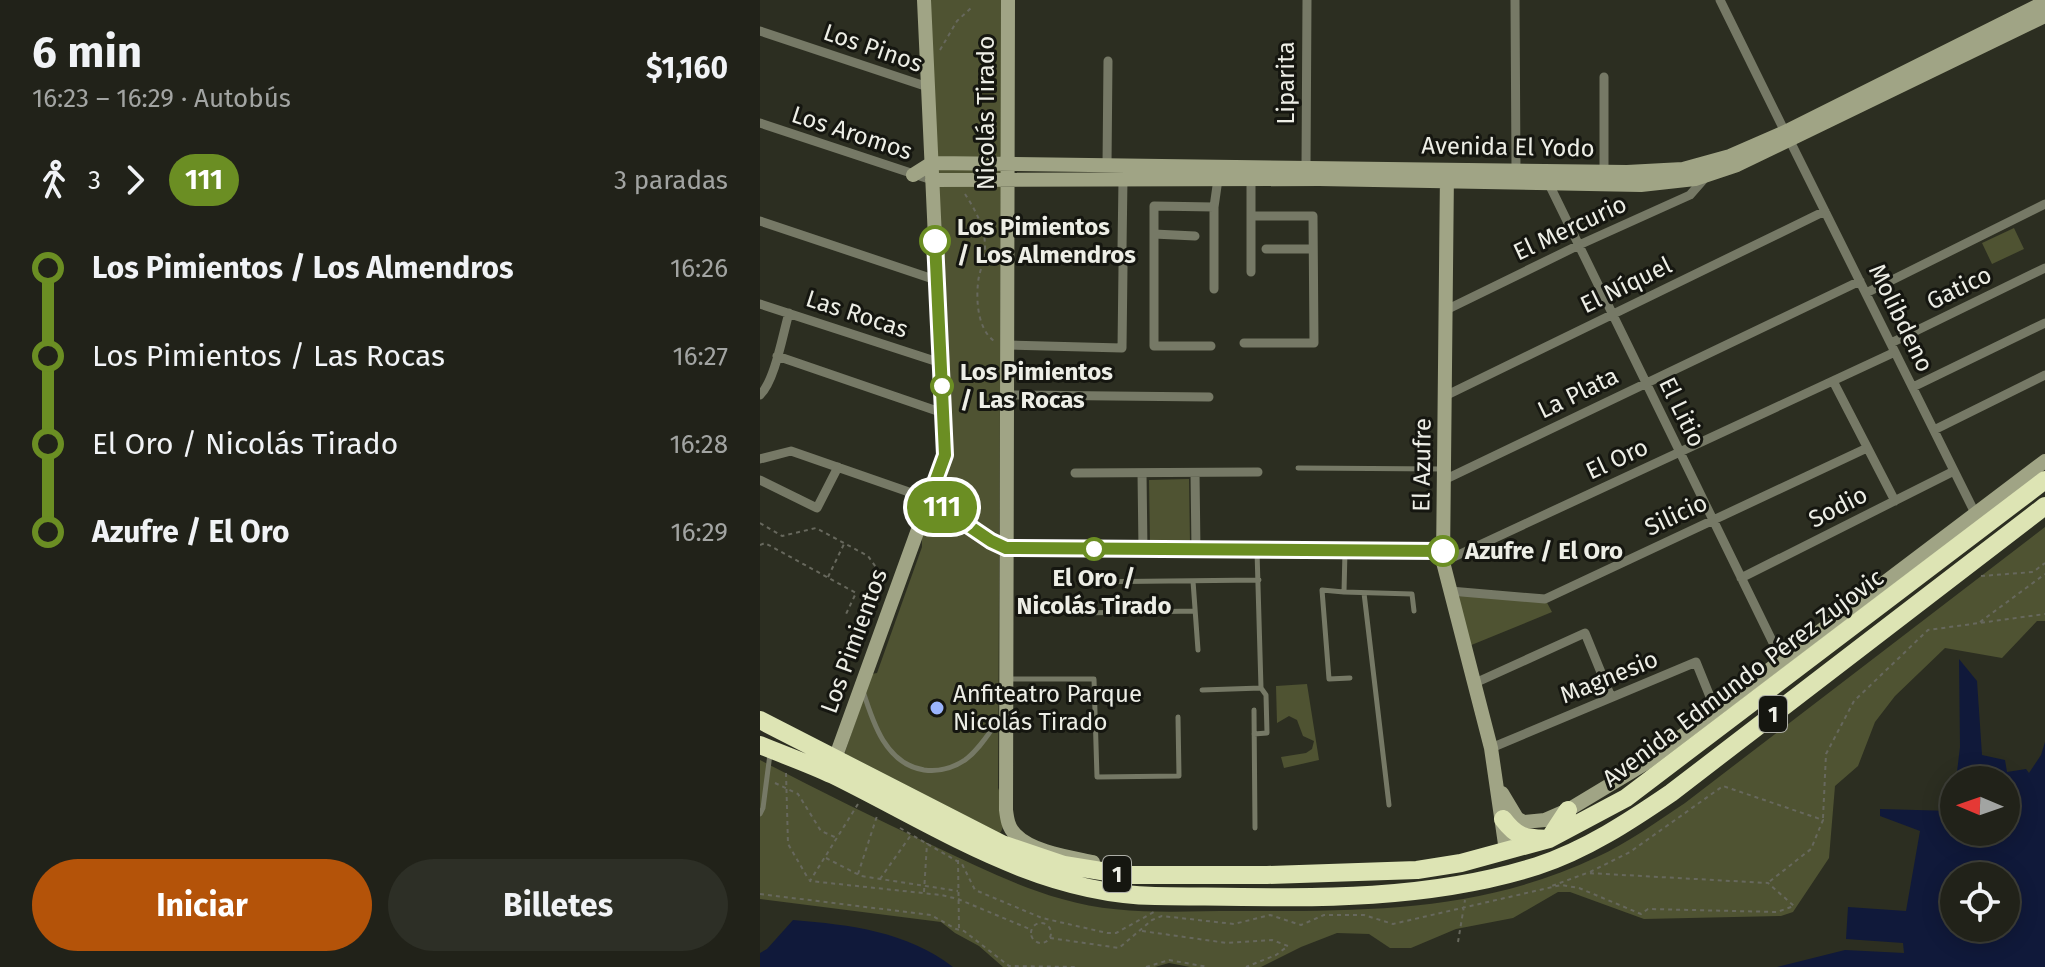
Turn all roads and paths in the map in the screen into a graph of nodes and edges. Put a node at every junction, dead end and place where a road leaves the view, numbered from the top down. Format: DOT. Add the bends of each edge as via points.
graph roads {
  1 [pos="924,0"];
  2 [pos="1008,0"];
  3 [pos="1307,0"];
  4 [pos="1515,0"];
  5 [pos="1720,0"];
  6 [pos="2045,2"];
  7 [pos="972,7"];
  8 [pos="2045,16"];
  9 [pos="760,31"];
  10 [pos="940,50"];
  11 [pos="1108,61"];
  12 [pos="1604,77"];
  13 [pos="928,87"];
  14 [pos="760,123"];
  15 [pos="1787,136"];
  16 [pos="932,163"];
  17 [pos="1107,165"];
  18 [pos="1306,166"];
  19 [pos="1516,169"];
  20 [pos="1008,171"];
  21 [pos="1604,171"];
  22 [pos="1447,174"];
  23 [pos="913,175"];
  24 [pos="1706,176"];
  25 [pos="956,179"];
  26 [pos="1123,179"];
  27 [pos="1218,179"];
  28 [pos="1251,179"];
  29 [pos="932,180"];
  30 [pos="1548,182"];
  31 [pos="2045,204"];
  32 [pos="1214,207"];
  33 [pos="1825,211"];
  34 [pos="1251,216"];
  35 [pos="760,221"];
  36 [pos="1154,234"];
  37 [pos="1195,236"];
  38 [pos="1579,245"];
  39 [pos="1122,249"];
  40 [pos="1266,249"];
  41 [pos="1313,249"];
  42 [pos="1123,267"];
  43 [pos="2045,268"];
  44 [pos="1251,272"];
  45 [pos="936,280"];
  46 [pos="1860,281"];
  47 [pos="1214,289"];
  48 [pos="1866,293"];
  49 [pos="760,304"];
  50 [pos="1446,310"];
  51 [pos="789,313"];
  52 [pos="1613,314"];
  53 [pos="2045,323"];
  54 [pos="1244,343"];
  55 [pos="1006,345"];
  56 [pos="1211,346"];
  57 [pos="1893,347"];
  58 [pos="777,356"];
  59 [pos="941,363"];
  60 [pos="2045,375"];
  61 [pos="1833,381"];
  62 [pos="1646,383"];
  63 [pos="1913,387"];
  64 [pos="762,391"];
  65 [pos="1006,395"];
  66 [pos="1445,396"];
  67 [pos="1209,397"];
  68 [pos="943,413"];
  69 [pos="1934,430"];
  70 [pos="1867,448"];
  71 [pos="1680,452"];
  72 [pos="760,459"];
  73 [pos="2045,461"];
  74 [pos="838,467"];
  75 [pos="1298,468"];
  76 [pos="1954,471"];
  77 [pos="1258,472"];
  78 [pos="1075,473"];
  79 [pos="1142,473"];
  80 [pos="1195,473"];
  81 [pos="1444,474"];
  82 [pos="760,480"];
  83 [pos="2045,480"];
  84 [pos="929,499"];
  85 [pos="1895,501"];
  86 [pos="2045,506"];
  87 [pos="1975,513"];
  88 [pos="1713,520"];
  89 [pos="760,523"];
  90 [pos="844,544"];
  91 [pos="760,545"];
  92 [pos="1006,548"];
  93 [pos="1143,549"];
  94 [pos="1196,550"];
  95 [pos="1257,550"];
  96 [pos="1345,550"];
  97 [pos="1443,556"];
  98 [pos="2045,563"];
  99 [pos="880,573"];
  100 [pos="2045,574"];
  101 [pos="1972,577"];
  102 [pos="827,578"];
  103 [pos="1741,578"];
  104 [pos="1259,580"];
  105 [pos="1193,581"];
  106 [pos="1079,582"];
  107 [pos="1450,591"];
  108 [pos="1344,592"];
  109 [pos="1364,593"];
  110 [pos="1195,611"];
  111 [pos="1414,611"];
  112 [pos="1080,613"];
  113 [pos="846,614"];
  114 [pos="2045,614"];
  115 [pos="1979,623"];
  116 [pos="1198,650"];
  117 [pos="1781,659"];
  118 [pos="1350,678"];
  119 [pos="1005,679"];
  120 [pos="1475,683"];
  121 [pos="861,686"];
  122 [pos="1261,688"];
  123 [pos="1202,690"];
  124 [pos="1611,697"];
  125 [pos="1715,709"];
  126 [pos="1254,710"];
  127 [pos="1005,711"];
  128 [pos="1178,717"];
  129 [pos="760,720"];
  130 [pos="1254,734"];
  131 [pos="1491,748"];
  132 [pos="767,751"];
  133 [pos="833,766"];
  134 [pos="767,779"];
  135 [pos="786,788"];
  136 [pos="1498,788"];
  137 [pos="1389,805"];
  138 [pos="868,809"];
  139 [pos="1568,810"];
  140 [pos="760,814"];
  141 [pos="878,815"];
  142 [pos="1503,819"];
  143 [pos="1823,820"];
  144 [pos="897,826"];
  145 [pos="1255,828"];
  146 [pos="911,834"];
  147 [pos="837,838"];
  148 [pos="1549,839"];
  149 [pos="927,843"];
  150 [pos="1506,851"];
  151 [pos="825,858"];
  152 [pos="958,860"];
  153 [pos="1587,873"];
  154 [pos="857,874"];
  155 [pos="1165,874"];
  156 [pos="880,879"];
  157 [pos="810,881"];
  158 [pos="1768,883"];
  159 [pos="924,886"];
  160 [pos="1472,887"];
  161 [pos="1549,887"];
  162 [pos="958,891"];
  163 [pos="924,893"];
  164 [pos="760,894"];
  165 [pos="958,899"];
  166 [pos="1164,908"];
  167 [pos="1464,910"];
  168 [pos="1047,919"];
  169 [pos="1045,924"];
  170 [pos="959,930"];
  171 [pos="1032,930"];
  172 [pos="1140,930"];
  173 [pos="1050,938"];
  174 [pos="1458,942"];
  175 [pos="1076,967"];
  176 [pos="1146,967"];
  177 [pos="1208,967"];
  178 [pos="1246,967"];
  1 -- 13 [label="street, Los Pimientos"];
  2 -- 20 [label="street, Nicolás Tirado"];
  3 -- 18 [label="street, Liparita"];
  4 -- 19 [label="street"];
  5 -- 15 [label="street, Molibdeno"];
  6 -- 15 [label="street, Avenida El Yodo"];
  7 -- 10 [label="path"];
  8 -- 15 [label="street, Avenida El Yodo"];
  9 -- 13 [label="street, Los Pinos"];
  11 -- 17 [label="street"];
  12 -- 21 [label="street"];
  13 -- 16 [label="street, Los Pimientos"];
  14 -- 23 [label="street, Los Aromos"];
  15 -- 21 [label="street, Avenida El Yodo" via="1702,165"];
  15 -- 24 [label="street, Avenida El Yodo"];
  15 -- 33 [label="street, Molibdeno"];
  16 -- 20 [label="street, Avenida El Yodo"];
  16 -- 23 [label="street"];
  16 -- 29 [label="street, Los Pimientos"];
  17 -- 18 [label="street, Avenida El Yodo"];
  17 -- 20 [label="street, Avenida El Yodo"];
  18 -- 22 [label="street, Avenida El Yodo"];
  19 -- 21 [label="street, Avenida El Yodo"];
  19 -- 22 [label="street, Avenida El Yodo"];
  20 -- 25 [label="street, Avenida El Yodo"];
  20 -- 26 [label="street, Avenida El Yodo"];
  20 -- 55 [label="street, Nicolás Tirado"];
  22 -- 28 [label="street, Avenida El Yodo"];
  22 -- 30 [label="street, Avenida El Yodo"];
  22 -- 50 [label="street, El Azufre"];
  23 -- 29 [label="street, Los Aromos"];
  24 -- 30 [label="street, Avenida El Yodo" via="1641,185"];
  24 -- 38 [label="street, El Mercurio" via="1690,195"];
  25 -- 29 [label="street, Avenida El Yodo"];
  25 -- 55 [label="path" via="985,243 978,282 983,328 991,340"];
  26 -- 27 [label="street, Avenida El Yodo"];
  26 -- 39 [label="street"];
  27 -- 28 [label="street, Avenida El Yodo"];
  27 -- 32 [label="street"];
  28 -- 34 [label="street"];
  29 -- 45 [label="street, Los Pimientos"];
  30 -- 38 [label="street, El Litio"];
  31 -- 48 [label="street"];
  32 -- 36 [label="street" via="1154,206"];
  32 -- 47 [label="street"];
  33 -- 46 [label="street, Molibdeno"];
  33 -- 52 [label="street, El Níquel"];
  34 -- 41 [label="street" via="1313,216"];
  34 -- 44 [label="street"];
  35 -- 45 [label="street"];
  36 -- 37 [label="street"];
  36 -- 56 [label="street" via="1154,346"];
  38 -- 50 [label="street, El Mercurio"];
  38 -- 52 [label="street, El Litio"];
  40 -- 41 [label="street"];
  41 -- 54 [label="street" via="1314,343"];
  42 -- 55 [label="street" via="1122,348"];
  43 -- 57 [label="street, Gatico"];
  45 -- 59 [label="street, Los Pimientos"];
  46 -- 48 [label="street, Molibdeno"];
  46 -- 62 [label="street, La Plata"];
  48 -- 57 [label="street, Molibdeno"];
  49 -- 51 [label="street, Las Rocas"];
  50 -- 66 [label="street, El Azufre"];
  51 -- 58 [label="street"];
  51 -- 59 [label="street, Las Rocas"];
  52 -- 62 [label="street, El Litio"];
  52 -- 66 [label="street, El Níquel"];
  53 -- 63 [label="street"];
  55 -- 65 [label="street, Nicolás Tirado"];
  57 -- 61 [label="street, El Oro"];
  57 -- 63 [label="street, Molibdeno"];
  58 -- 64 [label="street"];
  58 -- 68 [label="street"];
  59 -- 68 [label="street, Los Pimientos"];
  60 -- 69 [label="street"];
  61 -- 70 [label="street"];
  61 -- 71 [label="street, El Oro"];
  62 -- 71 [label="street, El Litio"];
  62 -- 81 [label="street, La Plata"];
  63 -- 69 [label="street, Molibdeno"];
  65 -- 67 [label="street"];
  65 -- 92 [label="street, Nicolás Tirado"];
  66 -- 81 [label="street, El Azufre"];
  68 -- 84 [label="street, Los Pimientos" via="945,455"];
  69 -- 76 [label="street, Molibdeno"];
  70 -- 85 [label="street"];
  70 -- 88 [label="street, Silicio"];
  71 -- 88 [label="street, El Litio"];
  71 -- 97 [label="street, El Oro"];
  72 -- 74 [label="street" via="791,451"];
  73 -- 87 [label="street, Avenida Edmundo Pérez Zujovic"];
  74 -- 82 [label="street" via="817,508"];
  74 -- 84 [label="street"];
  75 -- 81 [label="lane"];
  76 -- 85 [label="street, Sodio"];
  76 -- 87 [label="street, Molibdeno"];
  77 -- 80 [label="street"];
  78 -- 79 [label="street"];
  79 -- 80 [label="street"];
  79 -- 93 [label="street"];
  80 -- 94 [label="street"];
  81 -- 97 [label="street, El Azufre"];
  83 -- 148 [label="highway, Avenida Edmundo Pérez Zujovic / 1" via="1626,798"];
  84 -- 92 [label="street"];
  84 -- 121 [label="street, Los Pimientos"];
  85 -- 103 [label="street, Sodio"];
  86 -- 160 [label="highway, Avenida Edmundo Pérez Zujovic / 1" via="1638,815 1540,865"];
  87 -- 117 [label="street, Avenida Edmundo Pérez Zujovic"];
  88 -- 103 [label="street, El Litio"];
  88 -- 107 [label="street, Silicio" via="1545,599"];
  89 -- 90 [label="path" via="782,536 816,528"];
  90 -- 99 [label="path" via="868,556"];
  90 -- 102 [label="path"];
  91 -- 102 [label="path" via="765,543"];
  92 -- 93 [label="street, El Oro"];
  92 -- 119 [label="street, Nicolás Tirado"];
  93 -- 94 [label="street, El Oro"];
  94 -- 95 [label="street, El Oro"];
  95 -- 96 [label="street, El Oro"];
  95 -- 104 [label="lane"];
  96 -- 97 [label="street, El Oro"];
  96 -- 108 [label="lane"];
  97 -- 107 [label="street, El Azufre"];
  98 -- 101 [label="path" via="2033,572"];
  100 -- 115 [label="path"];
  102 -- 113 [label="path" via="856,593"];
  103 -- 117 [label="street, El Litio"];
  104 -- 105 [label="lane"];
  104 -- 122 [label="lane"];
  105 -- 106 [label="lane"];
  105 -- 110 [label="lane"];
  107 -- 120 [label="street, El Azufre"];
  108 -- 109 [label="lane"];
  108 -- 118 [label="lane" via="1322,590 1329,679"];
  109 -- 111 [label="lane" via="1412,594"];
  109 -- 137 [label="lane"];
  110 -- 112 [label="lane"];
  110 -- 116 [label="lane"];
  114 -- 115 [label="path"];
  115 -- 143 [label="path" via="1928,630 1854,701 1826,754"];
  117 -- 125 [label="street, Avenida Edmundo Pérez Zujovic"];
  119 -- 127 [label="street, Nicolás Tirado"];
  119 -- 128 [label="lane" via="1094,679 1097,777 1179,776"];
  120 -- 124 [label="street" via="1585,633"];
  120 -- 131 [label="street, El Azufre"];
  121 -- 127 [label="lane" via="874,726 894,756 920,769 951,768 967,759"];
  121 -- 133 [label="street, Los Pimientos"];
  122 -- 123 [label="lane"];
  122 -- 130 [label="lane" via="1266,695 1267,733"];
  124 -- 125 [label="street, Magnesio" via="1696,662"];
  124 -- 131 [label="street, Magnesio"];
  125 -- 139 [label="street, Avenida Edmundo Pérez Zujovic" via="1646,763"];
  126 -- 130 [label="lane"];
  127 -- 155 [label="street, Nicolás Tirado" via="1006,810 1015,834 1079,859"];
  129 -- 133 [label="highway, Avenida Edmundo Pérez Zujovic / 1"];
  130 -- 145 [label="lane"];
  131 -- 136 [label="street, El Azufre"];
  132 -- 133 [label="highway, Avenida Edmundo Pérez Zujovic / 1"];
  132 -- 134 [label="lane"];
  132 -- 135 [label="path" via="785,768"];
  133 -- 155 [label="highway, Avenida Edmundo Pérez Zujovic / 1" via="1043,859 1106,873"];
  133 -- 160 [label="highway, Avenida Edmundo Pérez Zujovic / 1" via="998,859 1104,893 1358,895"];
  134 -- 135 [label="path"];
  134 -- 140 [label="lane"];
  135 -- 147 [label="path" via="798,794 821,831"];
  135 -- 157 [label="path" via="788,844"];
  136 -- 139 [label="street, Avenida Edmundo Pérez Zujovic" via="1523,822"];
  136 -- 142 [label="street, El Azufre"];
  138 -- 147 [label="path" via="858,803"];
  139 -- 148 [label="highway"];
  141 -- 154 [label="path"];
  142 -- 148 [label="highway" via="1525,838"];
  142 -- 150 [label="street, El Azufre"];
  143 -- 153 [label="path" via="1723,786 1630,852"];
  143 -- 158 [label="path" via="1811,849"];
  144 -- 146 [label="path"];
  146 -- 149 [label="path"];
  146 -- 156 [label="path"];
  147 -- 151 [label="path"];
  148 -- 150 [label="highway, Avenida Edmundo Pérez Zujovic / 1"];
  149 -- 152 [label="path"];
  149 -- 159 [label="path"];
  150 -- 155 [label="highway, Avenida Edmundo Pérez Zujovic / 1" via="1417,870"];
  150 -- 160 [label="highway" via="1498,866"];
  151 -- 154 [label="path"];
  151 -- 157 [label="path"];
  152 -- 162 [label="path"];
  152 -- 168 [label="path" via="975,890"];
  153 -- 158 [label="path"];
  153 -- 161 [label="path"];
  154 -- 156 [label="path"];
  156 -- 159 [label="path"];
  157 -- 163 [label="path"];
  158 -- 161 [label="path" via="1794,906 1777,912 1648,909 1641,914 1579,888"];
  159 -- 162 [label="path"];
  159 -- 163 [label="path"];
  160 -- 167 [label="path"];
  161 -- 167 [label="path"];
  162 -- 165 [label="path"];
  163 -- 165 [label="path"];
  164 -- 170 [label="path" via="931,915"];
  165 -- 170 [label="path"];
  165 -- 171 [label="path"];
  166 -- 168 [label="path" via="1116,933"];
  167 -- 172 [label="path" via="1393,924 1364,915 1324,915 1301,925 1270,915 1234,924 1162,916"];
  167 -- 174 [label="path"];
  168 -- 169 [label="path"];
  169 -- 171 [label="path"];
  169 -- 173 [label="path"];
  170 -- 175 [label="path" via="1009,966"];
  171 -- 173 [label="path" via="1036,942"];
  172 -- 173 [label="path" via="1119,948"];
  172 -- 178 [label="path" via="1227,943 1272,940 1288,946"];
  176 -- 177 [label="path" via="1169,960"];
}
